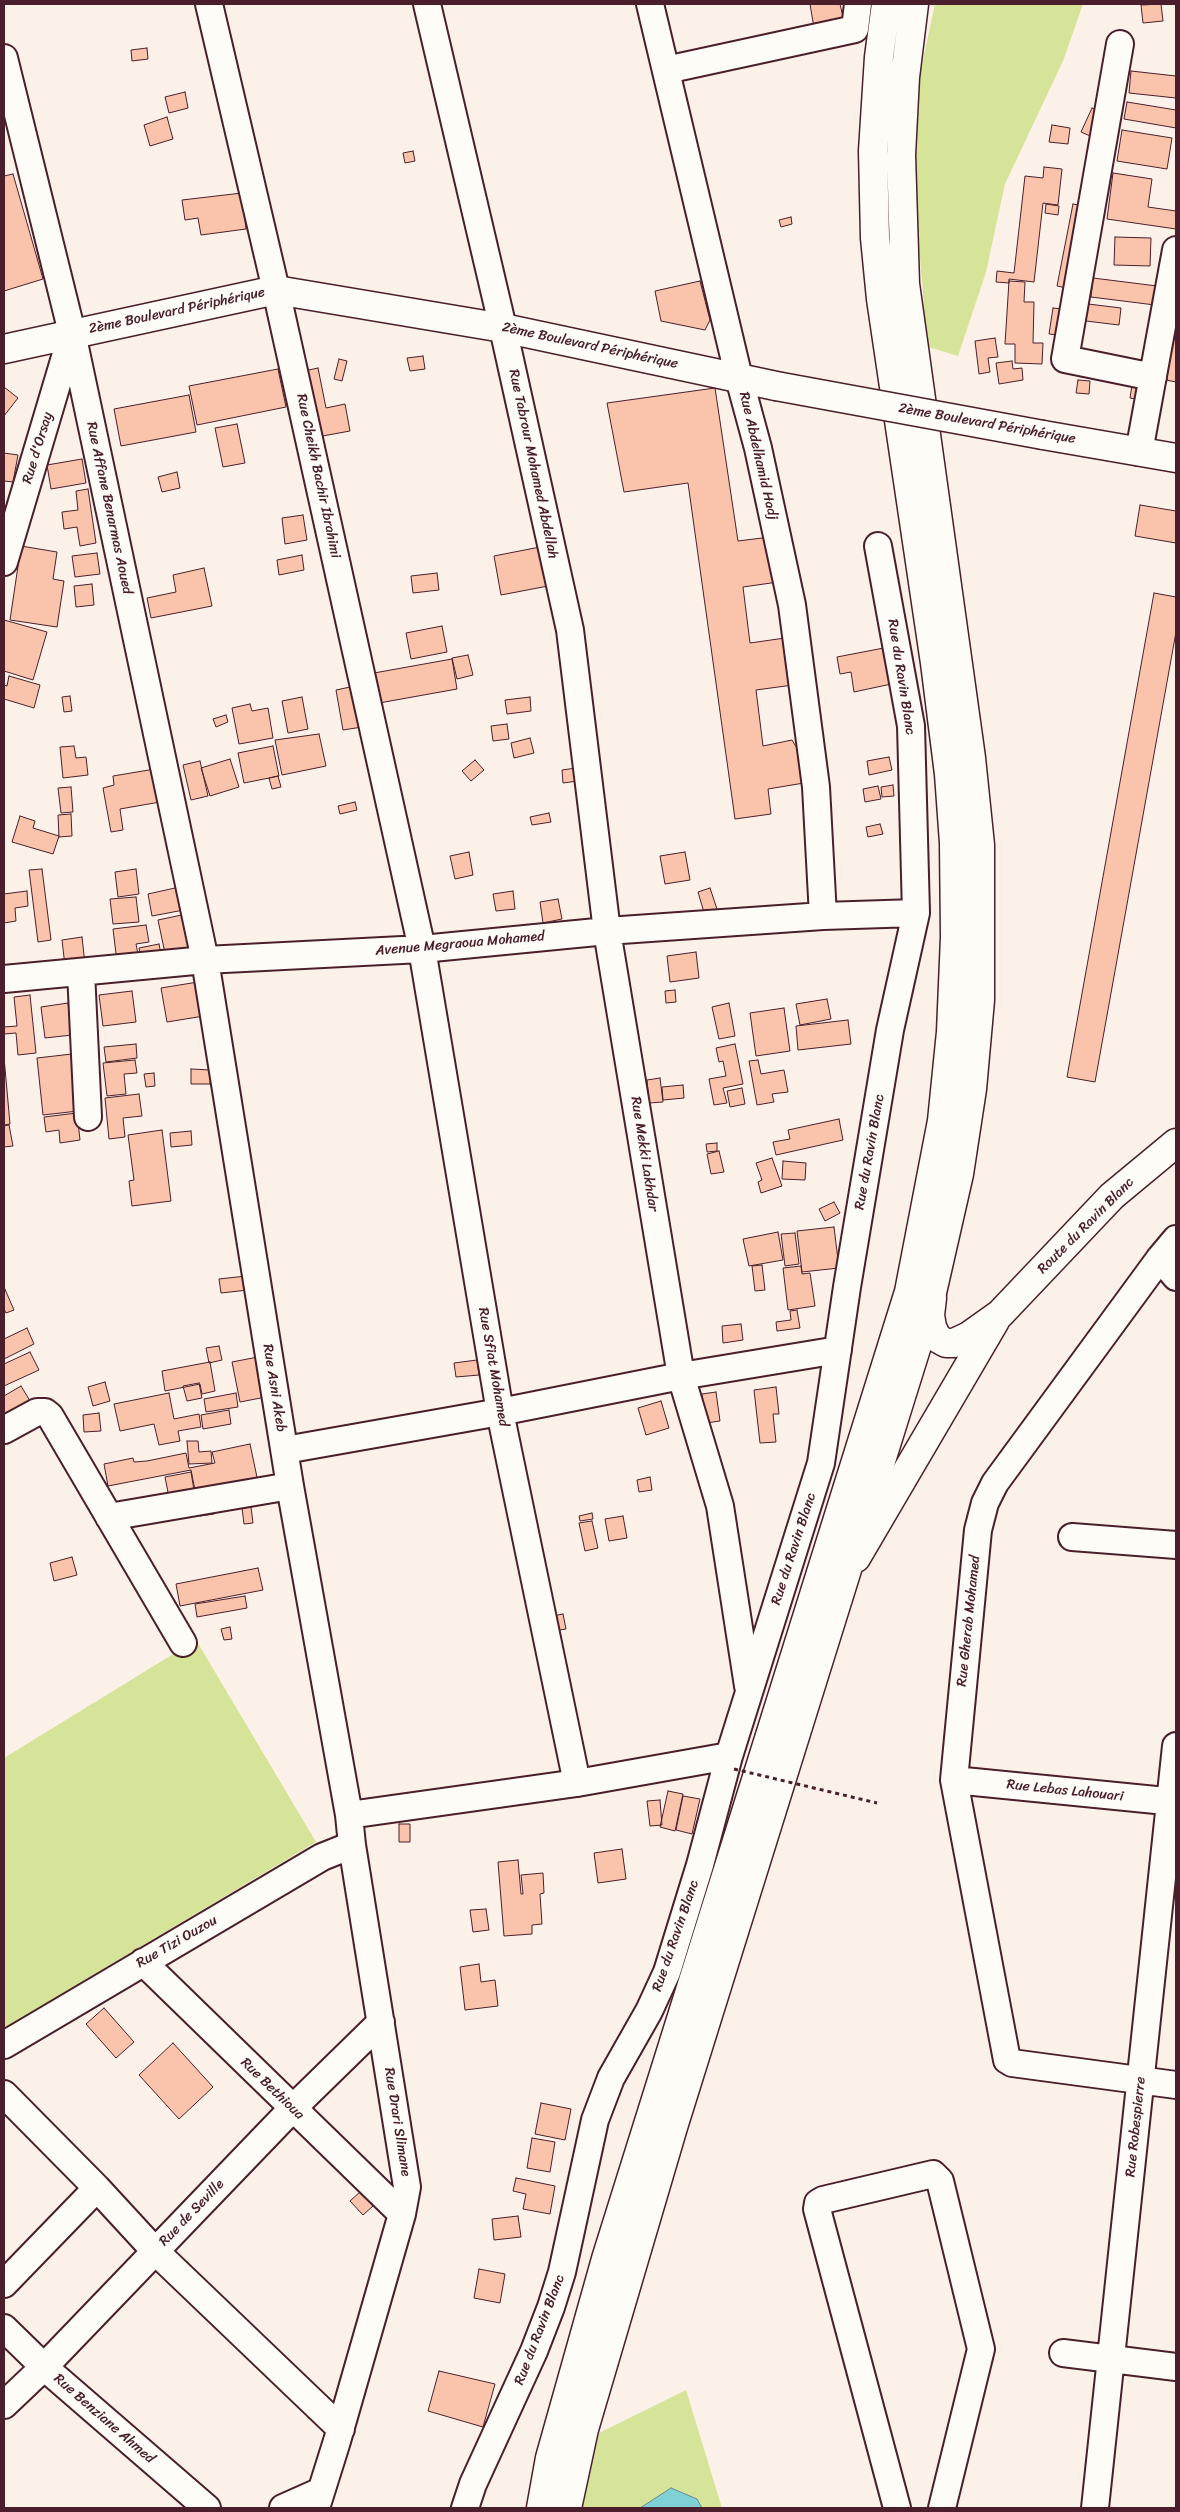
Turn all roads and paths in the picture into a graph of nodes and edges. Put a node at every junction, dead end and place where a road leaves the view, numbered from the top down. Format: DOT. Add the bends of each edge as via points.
graph roads {
  1 [pos="209,4"];
  2 [pos="427,4"];
  3 [pos="650,4"];
  4 [pos="858,4"];
  5 [pos="886,4"];
  6 [pos="914,4"];
  7 [pos="1120,44"];
  8 [pos="4,58"];
  9 [pos="666,70"];
  10 [pos="11,88"];
  11 [pos="4,114"];
  12 [pos="1176,250"];
  13 [pos="276,290"];
  14 [pos="503,328"];
  15 [pos="72,333"];
  16 [pos="4,349"];
  17 [pos="1153,376"];
  18 [pos="739,378"];
  19 [pos="1139,452"];
  20 [pos="1176,458"];
  21 [pos="878,546"];
  22 [pos="4,562"];
  23 [pos="916,913"];
  24 [pos="823,916"];
  25 [pos="607,931"];
  26 [pos="422,949"];
  27 [pos="204,960"];
  28 [pos="81,972"];
  29 [pos="4,979"];
  30 [pos="88,1117"];
  31 [pos="1176,1143"];
  32 [pos="1171,1258"];
  33 [pos="932,1292"];
  34 [pos="1000,1314"];
  35 [pos="838,1350"];
  36 [pos="681,1376"];
  37 [pos="500,1412"];
  38 [pos="4,1430"];
  39 [pos="284,1450"];
  40 [pos="290,1486"];
  41 [pos="109,1517"];
  42 [pos="1072,1537"];
  43 [pos="1176,1545"];
  44 [pos="845,1578"];
  45 [pos="184,1643"];
  46 [pos="748,1692"];
  47 [pos="1176,1746"];
  48 [pos="731,1762"];
  49 [pos="954,1780"];
  50 [pos="577,1783"];
  51 [pos="1173,1802"];
  52 [pos="877,1803"];
  53 [pos="349,1815"];
  54 [pos="352,1845"];
  55 [pos="143,1962"];
  56 [pos="381,2022"];
  57 [pos="4,2045"];
  58 [pos="1140,2082"];
  59 [pos="1176,2086"];
  60 [pos="4,2094"];
  61 [pos="292,2109"];
  62 [pos="97,2188"];
  63 [pos="402,2214"];
  64 [pos="155,2251"];
  65 [pos="4,2284"];
  66 [pos="4,2328"];
  67 [pos="1063,2353"];
  68 [pos="1111,2358"];
  69 [pos="44,2367"];
  70 [pos="1176,2367"];
  71 [pos="4,2404"];
  72 [pos="341,2429"];
  73 [pos="318,2500"];
  74 [pos="207,2508"];
  75 [pos="283,2508"];
  76 [pos="465,2508"];
  77 [pos="541,2508"];
  78 [pos="567,2508"];
  79 [pos="897,2508"];
  80 [pos="942,2508"];
  81 [pos="1095,2508"];
  1 -- 13 [label="street, Rue Cheikh Bachir Ibrahimi"];
  2 -- 14 [label="street, Rue Tabrour Mohamed Abdellah"];
  3 -- 9 [label="street, Rue Abdelhamid Hadj"];
  4 -- 9 [label="street" via="855,29"];
  5 -- 77 [label="main road" via="879,57 874,151 875,238 881,299 935,663 954,843 953,1004 942,1121 909,1292 606,2258 550,2458"];
  6 -- 33 [label="main road" via="905,77 901,155 905,284 971,758 980,845 982,922 980,1000 972,1089 960,1174"];
  7 -- 17 [label="street" via="1065,359"];
  8 -- 10 [label="street, Rue Affane Benarmas Aoued"];
  9 -- 18 [label="street, Rue Abdelhamid Hadj"];
  10 -- 11 [label="street"];
  10 -- 15 [label="street, Rue Affane Benarmas Aoued"];
  12 -- 17 [label="street"];
  13 -- 14 [label="main road, 2ème Boulevard Périphérique"];
  13 -- 15 [label="main road, 2ème Boulevard Périphérique"];
  13 -- 26 [label="street, Rue Cheikh Bachir Ibrahimi"];
  14 -- 18 [label="main road, 2ème Boulevard Périphérique"];
  14 -- 25 [label="street, Rue Tabrour Mohamed Abdellah" via="570,630"];
  15 -- 16 [label="main road, 2ème Boulevard Périphérique"];
  15 -- 22 [label="street, Rue d'Orsay"];
  15 -- 27 [label="street, Rue Affane Benarmas Aoued"];
  17 -- 19 [label="street"];
  18 -- 19 [label="main road, 2ème Boulevard Périphérique, bridge"];
  18 -- 24 [label="street, Rue Abdelhamid Hadj" via="792,605 816,787"];
  19 -- 20 [label="main road, 2ème Boulevard Périphérique"];
  21 -- 23 [label="street, Rue du Ravin Blanc" via="911,726"];
  23 -- 24 [label="street, Avenue Megraoua Mohamed"];
  23 -- 35 [label="street, Rue du Ravin Blanc" via="890,1030"];
  24 -- 25 [label="street, Avenue Megraoua Mohamed"];
  25 -- 26 [label="street, Avenue Megraoua Mohamed"];
  25 -- 36 [label="street, Rue Mekki Lakhdar"];
  26 -- 27 [label="street, Avenue Megraoua Mohamed"];
  26 -- 37 [label="street, Rue Sfiat Mohamed"];
  27 -- 28 [label="street, Avenue Megraoua Mohamed"];
  27 -- 39 [label="street, Rue Asni Akeb"];
  28 -- 29 [label="street, Avenue Megraoua Mohamed"];
  28 -- 30 [label="street"];
  31 -- 34 [label="main road, Route du Ravin Blanc" via="1112,1196"];
  32 -- 49 [label="street, Rue Gherab Mohamed" via="995,1483 984,1503 978,1530"];
  33 -- 34 [label="main road" via="932,1328 937,1338 946,1343 960,1341"];
  33 -- 44 [label="main road"];
  34 -- 44 [label="main road"];
  35 -- 36 [label="street"];
  35 -- 46 [label="street, Rue du Ravin Blanc" via="821,1463"];
  36 -- 37 [label="street"];
  36 -- 46 [label="street, Rue Mekki Lakhdar" via="720,1506"];
  37 -- 39 [label="street"];
  37 -- 50 [label="street, Rue Sfiat Mohamed"];
  38 -- 41 [label="street" via="37,1412 50,1416"];
  39 -- 40 [label="street, Rue Asni Akeb"];
  40 -- 41 [label="street"];
  40 -- 53 [label="street, Rue Asni Akeb"];
  41 -- 45 [label="street"];
  42 -- 43 [label="street"];
  44 -- 78 [label="main road" via="672,2126 584,2430"];
  46 -- 48 [label="street, Rue du Ravin Blanc"];
  47 -- 51 [label="street, Rue Robespierre"];
  48 -- 50 [label="street"];
  48 -- 52 [label="path, bridge"];
  48 -- 76 [label="street, Rue du Ravin Blanc" via="667,1972 611,2078 595,2120 562,2272 551,2307"];
  49 -- 51 [label="street, Rue Lebas Lahouari"];
  49 -- 58 [label="street, Rue Gherab Mohamed" via="1007,2060"];
  50 -- 53 [label="street"];
  51 -- 58 [label="street, Rue Robespierre"];
  53 -- 54 [label="street, Rue Drari Slimane"];
  54 -- 55 [label="street, Rue Tizi Ouzou" via="322,1857"];
  54 -- 56 [label="street, Rue Drari Slimane"];
  55 -- 57 [label="street, Rue Tizi Ouzou"];
  55 -- 61 [label="street, Rue Bethioua"];
  56 -- 61 [label="street, Rue de Seville"];
  56 -- 63 [label="street, Rue Drari Slimane" via="407,2187"];
  58 -- 59 [label="street"];
  58 -- 68 [label="street, Rue Robespierre"];
  60 -- 62 [label="street"];
  61 -- 63 [label="street, Rue Bethioua"];
  61 -- 64 [label="street, Rue de Seville"];
  62 -- 64 [label="street"];
  62 -- 65 [label="street"];
  63 -- 72 [label="street, Rue Drari Slimane"];
  64 -- 69 [label="street, Rue de Seville"];
  64 -- 72 [label="street"];
  66 -- 69 [label="street, Rue Benziane Ahmed"];
  67 -- 68 [label="street"];
  68 -- 70 [label="street"];
  68 -- 81 [label="street, Rue Robespierre"];
  69 -- 71 [label="street, Rue de Seville"];
  69 -- 74 [label="street, Rue Benziane Ahmed"];
  72 -- 73 [label="street, Rue Drari Slimane"];
  73 -- 75 [label="street"];
  79 -- 80 [label="street" via="817,2209 823,2200 933,2174 940,2182 981,2349"];
}
